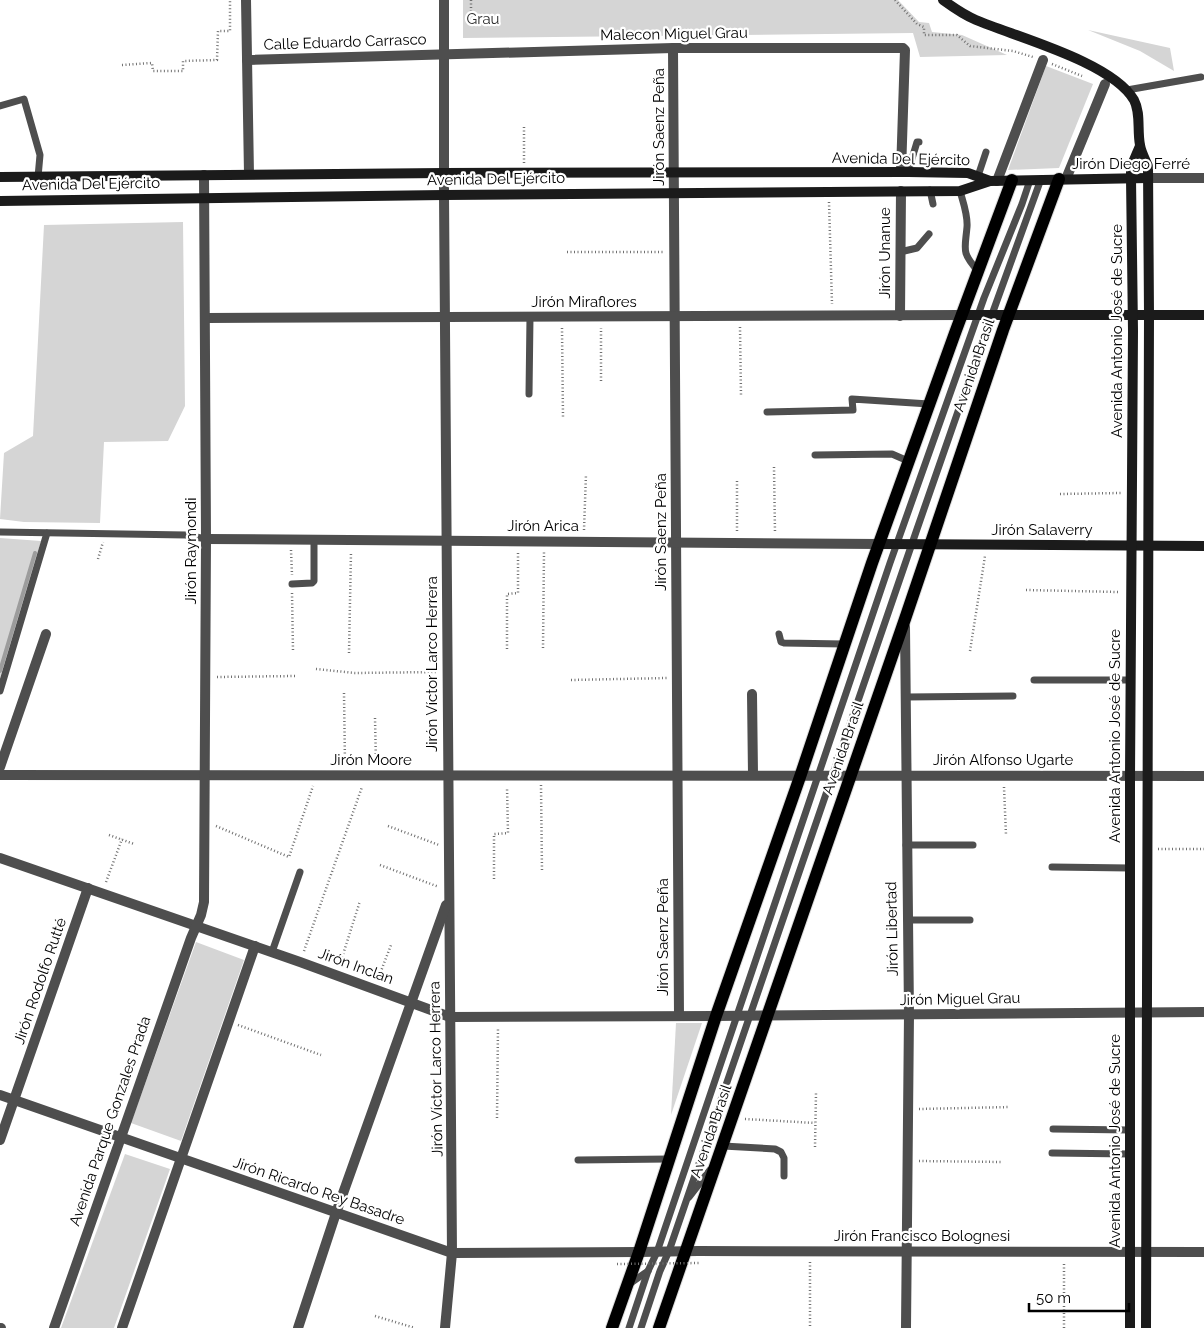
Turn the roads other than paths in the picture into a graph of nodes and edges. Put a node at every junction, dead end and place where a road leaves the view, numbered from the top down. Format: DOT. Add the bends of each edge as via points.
graph roads {
  1 [pos="246,0"];
  2 [pos="444,0"];
  3 [pos="943,0"];
  4 [pos="673,48"];
  5 [pos="444,54"];
  6 [pos="247,60"];
  7 [pos="1043,60"];
  8 [pos="1201,77"];
  9 [pos="1105,84"];
  10 [pos="1127,90"];
  11 [pos="0,106"];
  12 [pos="902,141"];
  13 [pos="1140,146"];
  14 [pos="986,152"];
  15 [pos="904,172"];
  16 [pos="444,173"];
  17 [pos="249,174"];
  18 [pos="674,174"];
  19 [pos="204,175"];
  20 [pos="978,176"];
  21 [pos="0,177"];
  22 [pos="38,177"];
  23 [pos="1131,178"];
  24 [pos="1148,178"];
  25 [pos="1204,178"];
  26 [pos="1063,179"];
  27 [pos="1012,180"];
  28 [pos="1030,180"];
  29 [pos="1041,180"];
  30 [pos="993,181"];
  31 [pos="930,190"];
  32 [pos="901,191"];
  33 [pos="960,191"];
  34 [pos="674,192"];
  35 [pos="444,195"];
  36 [pos="205,198"];
  37 [pos="0,200"];
  38 [pos="933,204"];
  39 [pos="966,217"];
  40 [pos="957,218"];
  41 [pos="929,234"];
  42 [pos="900,252"];
  43 [pos="978,271"];
  44 [pos="961,315"];
  45 [pos="1008,315"];
  46 [pos="1133,315"];
  47 [pos="1150,315"];
  48 [pos="1204,315"];
  49 [pos="675,316"];
  50 [pos="900,316"];
  51 [pos="978,316"];
  52 [pos="991,316"];
  53 [pos="445,317"];
  54 [pos="530,317"];
  55 [pos="206,318"];
  56 [pos="529,394"];
  57 [pos="929,404"];
  58 [pos="767,412"];
  59 [pos="815,455"];
  60 [pos="908,461"];
  61 [pos="0,532"];
  62 [pos="47,533"];
  63 [pos="206,539"];
  64 [pos="314,541"];
  65 [pos="446,541"];
  66 [pos="676,542"];
  67 [pos="879,544"];
  68 [pos="897,544"];
  69 [pos="912,544"];
  70 [pos="930,544"];
  71 [pos="1131,546"];
  72 [pos="1148,546"];
  73 [pos="1204,546"];
  74 [pos="292,584"];
  75 [pos="905,620"];
  76 [pos="46,634"];
  77 [pos="779,634"];
  78 [pos="844,644"];
  79 [pos="1034,680"];
  80 [pos="1130,680"];
  81 [pos="0,691"];
  82 [pos="752,694"];
  83 [pos="1013,696"];
  84 [pos="906,697"];
  85 [pos="0,767"];
  86 [pos="677,774"];
  87 [pos="753,774"];
  88 [pos="801,774"];
  89 [pos="0,775"];
  90 [pos="204,775"];
  91 [pos="818,775"];
  92 [pos="833,775"];
  93 [pos="851,775"];
  94 [pos="905,775"];
  95 [pos="448,776"];
  96 [pos="1130,776"];
  97 [pos="1148,776"];
  98 [pos="1204,776"];
  99 [pos="973,844"];
  100 [pos="906,845"];
  101 [pos="0,858"];
  102 [pos="1052,867"];
  103 [pos="1130,868"];
  104 [pos="300,872"];
  105 [pos="88,888"];
  106 [pos="449,894"];
  107 [pos="907,920"];
  108 [pos="970,920"];
  109 [pos="197,926"];
  110 [pos="255,946"];
  111 [pos="272,952"];
  112 [pos="411,1002"];
  113 [pos="1130,1012"];
  114 [pos="1148,1012"];
  115 [pos="1204,1012"];
  116 [pos="908,1014"];
  117 [pos="767,1015"];
  118 [pos="679,1016"];
  119 [pos="716,1016"];
  120 [pos="736,1016"];
  121 [pos="749,1016"];
  122 [pos="450,1017"];
  123 [pos="0,1095"];
  124 [pos="14,1100"];
  125 [pos="1053,1129"];
  126 [pos="1130,1130"];
  127 [pos="120,1137"];
  128 [pos="0,1140"];
  129 [pos="723,1146"];
  130 [pos="1052,1153"];
  131 [pos="1130,1154"];
  132 [pos="181,1158"];
  133 [pos="669,1159"];
  134 [pos="578,1160"];
  135 [pos="718,1160"];
  136 [pos="784,1176"];
  137 [pos="684,1204"];
  138 [pos="336,1213"];
  139 [pos="669,1251"];
  140 [pos="686,1251"];
  141 [pos="908,1251"];
  142 [pos="639,1252"];
  143 [pos="657,1252"];
  144 [pos="1130,1252"];
  145 [pos="1146,1252"];
  146 [pos="1204,1252"];
  147 [pos="452,1253"];
  148 [pos="648,1271"];
  149 [pos="626,1286"];
  150 [pos="54,1328"];
  151 [pos="122,1328"];
  152 [pos="298,1328"];
  153 [pos="445,1328"];
  154 [pos="612,1328"];
  155 [pos="629,1328"];
  156 [pos="641,1328"];
  157 [pos="659,1328"];
  158 [pos="906,1328"];
  159 [pos="1130,1328"];
  160 [pos="1146,1328"];
  1 -- 6 [label="street"];
  2 -- 5 [label="street, Jirón Víctor Larco Herrera"];
  3 -- 10 [label="main road, Avenida Antonio José de Sucre" via="976,20 1093,66"];
  4 -- 5 [label="street, Malecon Miguel Grau"];
  4 -- 12 [label="street, Malecon Miguel Grau" via="904,48"];
  4 -- 18 [label="street, Jirón Saenz Peña"];
  5 -- 6 [label="street, Calle Eduardo Carrasco"];
  5 -- 16 [label="street, Jirón Víctor Larco Herrera"];
  6 -- 17 [label="street"];
  7 -- 30 [label="street"];
  8 -- 10 [label="lane"];
  9 -- 26 [label="street"];
  10 -- 13 [label="main road, Avenida Antonio José de Sucre" via="1137,107"];
  11 -- 22 [label="lane" via="24,99 40,156"];
  12 -- 15 [label="street"];
  12 -- 15 [label="lane" via="918,142"];
  13 -- 23 [label="main road, Avenida Antonio José de Sucre" via="1131,166"];
  13 -- 24 [label="main road, Avenida Antonio José de Sucre" via="1148,166"];
  14 -- 20 [label="lane"];
  15 -- 18 [label="main road, Avenida Del Ejército"];
  15 -- 20 [label="main road, Avenida Del Ejército"];
  16 -- 17 [label="main road, Avenida Del Ejército"];
  16 -- 18 [label="main road, Avenida Del Ejército"];
  16 -- 35 [label="street, Jirón Víctor Larco Herrera"];
  17 -- 19 [label="main road, Avenida Del Ejército"];
  18 -- 34 [label="street, Jirón Saenz Peña"];
  19 -- 22 [label="main road, Avenida Del Ejército"];
  19 -- 36 [label="street, Jirón Raymondi"];
  20 -- 30 [label="main road, Avenida Del Ejército"];
  21 -- 22 [label="main road, Avenida Del Ejército"];
  23 -- 24 [label="main road, Jirón Diego Ferré"];
  23 -- 26 [label="main road, Jirón Diego Ferré"];
  23 -- 46 [label="main road, Avenida Antonio José de Sucre"];
  24 -- 25 [label="street, Jirón Diego Ferré"];
  24 -- 47 [label="main road, Avenida Antonio José de Sucre"];
  26 -- 29 [label="main road, Avenida Del Ejército"];
  26 -- 45 [label="main road, Avenida Brasil"];
  27 -- 28 [label="main road, Avenida Del Ejército"];
  27 -- 30 [label="main road, Avenida Del Ejército"];
  27 -- 43 [label="main road, Avenida Brasil"];
  28 -- 29 [label="main road, Avenida Del Ejército"];
  28 -- 51 [label="lane, Avenida Brasil"];
  29 -- 52 [label="lane, Avenida Brasil"];
  30 -- 33 [label="main road, Avenida Del Ejército"];
  31 -- 32 [label="main road, Avenida Del Ejército"];
  31 -- 33 [label="main road, Avenida Del Ejército"];
  31 -- 38 [label="lane"];
  32 -- 34 [label="main road, Avenida Del Ejército"];
  32 -- 42 [label="street, Jirón Unanue"];
  33 -- 39 [label="lane"];
  34 -- 35 [label="main road, Avenida Del Ejército"];
  34 -- 49 [label="street, Jirón Saenz Peña"];
  35 -- 36 [label="main road, Avenida Del Ejército"];
  35 -- 53 [label="street, Jirón Víctor Larco Herrera"];
  36 -- 37 [label="main road, Avenida Del Ejército"];
  36 -- 55 [label="street, Jirón Raymondi"];
  39 -- 40 [label="lane"];
  39 -- 43 [label="lane" via="966,254"];
  41 -- 42 [label="lane" via="917,248"];
  42 -- 50 [label="street, Jirón Unanue"];
  43 -- 44 [label="main road, Avenida Brasil"];
  44 -- 50 [label="street, Jirón Miraflores"];
  44 -- 51 [label="main road"];
  44 -- 57 [label="main road, Avenida Brasil"];
  45 -- 46 [label="main road"];
  45 -- 52 [label="main road"];
  45 -- 70 [label="main road, Avenida Brasil"];
  46 -- 47 [label="main road"];
  46 -- 71 [label="main road, Avenida Antonio José de Sucre"];
  47 -- 48 [label="main road"];
  47 -- 72 [label="main road, Avenida Antonio José de Sucre"];
  49 -- 50 [label="street, Jirón Miraflores"];
  49 -- 54 [label="street, Jirón Miraflores"];
  49 -- 66 [label="street, Jirón Saenz Peña"];
  51 -- 52 [label="main road"];
  51 -- 68 [label="lane, Avenida Brasil"];
  52 -- 69 [label="lane, Avenida Brasil"];
  53 -- 54 [label="street, Jirón Miraflores"];
  53 -- 55 [label="street, Jirón Miraflores"];
  53 -- 65 [label="street, Jirón Víctor Larco Herrera"];
  54 -- 56 [label="lane"];
  55 -- 63 [label="street, Jirón Raymondi"];
  57 -- 58 [label="lane" via="852,399 853,410"];
  57 -- 60 [label="main road, Avenida Brasil"];
  59 -- 60 [label="lane" via="892,454"];
  60 -- 67 [label="main road, Avenida Brasil"];
  61 -- 62 [label="lane"];
  62 -- 63 [label="lane" via="186,535"];
  62 -- 81 [label="lane"];
  63 -- 64 [label="street, Jirón Arica"];
  63 -- 90 [label="street, Jirón Raymondi"];
  64 -- 65 [label="street, Jirón Arica"];
  64 -- 74 [label="lane" via="314,581"];
  65 -- 66 [label="street, Jirón Arica"];
  65 -- 95 [label="street, Jirón Víctor Larco Herrera"];
  66 -- 67 [label="street, Jirón Arica"];
  66 -- 86 [label="street, Jirón Saenz Peña"];
  67 -- 68 [label="main road, Jirón Salaverry"];
  67 -- 78 [label="main road, Avenida Brasil"];
  68 -- 69 [label="main road, Jirón Salaverry"];
  68 -- 91 [label="lane, Avenida Brasil"];
  69 -- 70 [label="main road, Jirón Salaverry"];
  69 -- 92 [label="lane, Avenida Brasil"];
  70 -- 71 [label="main road, Jirón Salaverry"];
  70 -- 75 [label="main road, Avenida Brasil"];
  71 -- 72 [label="main road, Jirón Salaverry"];
  71 -- 80 [label="main road, Avenida Antonio José de Sucre"];
  72 -- 73 [label="main road, Jirón Salaverry"];
  72 -- 97 [label="main road, Avenida Antonio José de Sucre"];
  75 -- 84 [label="street, Jirón Libertad"];
  75 -- 93 [label="main road, Avenida Brasil"];
  76 -- 85 [label="street"];
  77 -- 78 [label="lane" via="784,644"];
  78 -- 88 [label="main road, Avenida Brasil"];
  79 -- 80 [label="lane"];
  80 -- 96 [label="main road, Avenida Antonio José de Sucre"];
  82 -- 87 [label="street"];
  83 -- 84 [label="lane"];
  84 -- 94 [label="street, Jirón Libertad"];
  86 -- 87 [label="street, Jirón Moore"];
  86 -- 95 [label="street, Jirón Moore"];
  86 -- 118 [label="street, Jirón Saenz Peña"];
  87 -- 88 [label="street, Jirón Moore"];
  88 -- 91 [label="street, Jirón Alfonso Ugarte"];
  88 -- 119 [label="main road, Avenida Brasil"];
  89 -- 90 [label="street, Jirón Moore"];
  90 -- 95 [label="street, Jirón Moore"];
  90 -- 109 [label="street, Jirón Raymondi" via="204,902"];
  91 -- 92 [label="street, Jirón Alfonso Ugarte"];
  91 -- 120 [label="lane, Avenida Brasil"];
  92 -- 93 [label="street, Jirón Alfonso Ugarte"];
  92 -- 121 [label="lane, Avenida Brasil"];
  93 -- 94 [label="street, Jirón Alfonso Ugarte"];
  93 -- 117 [label="main road, Avenida Brasil"];
  94 -- 96 [label="street, Jirón Alfonso Ugarte"];
  94 -- 100 [label="street, Jirón Libertad"];
  95 -- 106 [label="street, Jirón Víctor Larco Herrera"];
  96 -- 97 [label="street, Jirón Alfonso Ugarte"];
  96 -- 103 [label="main road, Avenida Antonio José de Sucre"];
  97 -- 98 [label="street, Jirón Alfonso Ugarte"];
  97 -- 114 [label="main road, Avenida Antonio José de Sucre"];
  99 -- 100 [label="lane"];
  100 -- 107 [label="street, Jirón Libertad"];
  101 -- 105 [label="street, Jirón Inclan"];
  102 -- 103 [label="lane"];
  103 -- 113 [label="main road, Avenida Antonio José de Sucre"];
  104 -- 111 [label="lane"];
  105 -- 109 [label="street, Jirón Inclan"];
  105 -- 124 [label="street, Jirón Rodolfo Rutté"];
  106 -- 112 [label="street"];
  106 -- 122 [label="street, Jirón Víctor Larco Herrera"];
  107 -- 108 [label="lane"];
  107 -- 116 [label="street, Jirón Libertad"];
  109 -- 110 [label="street, Jirón Inclan"];
  109 -- 127 [label="street, Avenida Parque Gonzales Prada"];
  110 -- 111 [label="street, Jirón Inclan"];
  110 -- 132 [label="street"];
  111 -- 112 [label="street, Jirón Inclan"];
  112 -- 122 [label="street, Jirón Inclan"];
  112 -- 138 [label="street"];
  113 -- 114 [label="street, Jirón Miguel Grau"];
  113 -- 116 [label="street, Jirón Miguel Grau"];
  113 -- 126 [label="main road, Avenida Antonio José de Sucre"];
  114 -- 115 [label="street, Jirón Miguel Grau"];
  114 -- 145 [label="main road, Avenida Antonio José de Sucre"];
  116 -- 117 [label="street, Jirón Miguel Grau"];
  116 -- 141 [label="street, Jirón Libertad"];
  117 -- 121 [label="street, Jirón Miguel Grau"];
  117 -- 129 [label="main road, Avenida Brasil"];
  118 -- 119 [label="street, Jirón Inclan"];
  118 -- 122 [label="street, Jirón Inclan"];
  119 -- 120 [label="street, Jirón Miguel Grau"];
  119 -- 133 [label="main road, Avenida Brasil"];
  120 -- 121 [label="street, Jirón Miguel Grau"];
  120 -- 143 [label="lane, Avenida Brasil"];
  121 -- 137 [label="lane, Avenida Brasil"];
  122 -- 147 [label="street, Jirón Víctor Larco Herrera"];
  123 -- 124 [label="street, Jirón Ricardo Rey Basadre"];
  124 -- 127 [label="street, Jirón Ricardo Rey Basadre"];
  124 -- 128 [label="street, Jirón Rodolfo Rutté"];
  125 -- 126 [label="lane"];
  126 -- 131 [label="main road, Avenida Antonio José de Sucre"];
  127 -- 132 [label="street, Jirón Ricardo Rey Basadre"];
  127 -- 150 [label="street, Avenida Parque Gonzales Prada"];
  129 -- 135 [label="main road, Avenida Brasil"];
  129 -- 136 [label="lane" via="775,1149 784,1158"];
  130 -- 131 [label="lane"];
  131 -- 144 [label="main road, Avenida Antonio José de Sucre"];
  132 -- 138 [label="street, Jirón Ricardo Rey Basadre"];
  132 -- 151 [label="street"];
  133 -- 134 [label="lane"];
  133 -- 142 [label="main road, Avenida Brasil"];
  135 -- 137 [label="lane"];
  135 -- 140 [label="main road, Avenida Brasil"];
  137 -- 139 [label="lane, Avenida Brasil"];
  138 -- 147 [label="street, Jirón Ricardo Rey Basadre"];
  138 -- 152 [label="street"];
  139 -- 140 [label="street, Jirón Francisco Bolognesi"];
  139 -- 143 [label="street, Jirón Francisco Bolognesi"];
  139 -- 156 [label="lane, Avenida Brasil"];
  140 -- 141 [label="street, Jirón Francisco Bolognesi"];
  140 -- 157 [label="main road, Avenida Brasil"];
  141 -- 144 [label="street, Jirón Francisco Bolognesi"];
  141 -- 158 [label="street, Jirón Libertad"];
  142 -- 143 [label="street, Jirón Francisco Bolognesi"];
  142 -- 147 [label="street, Jirón Ricardo Rey Basadre"];
  142 -- 149 [label="main road, Avenida Brasil"];
  143 -- 148 [label="lane, Avenida Brasil"];
  144 -- 145 [label="street, Jirón Francisco Bolognesi"];
  144 -- 159 [label="main road, Avenida Antonio José de Sucre"];
  145 -- 146 [label="street, Jirón Francisco Bolognesi"];
  145 -- 160 [label="main road, Avenida Antonio José de Sucre"];
  147 -- 153 [label="street, Jirón Víctor Larco Herrera"];
  148 -- 149 [label="lane"];
  148 -- 155 [label="lane, Avenida Brasil"];
  149 -- 154 [label="main road, Avenida Brasil"];
}
